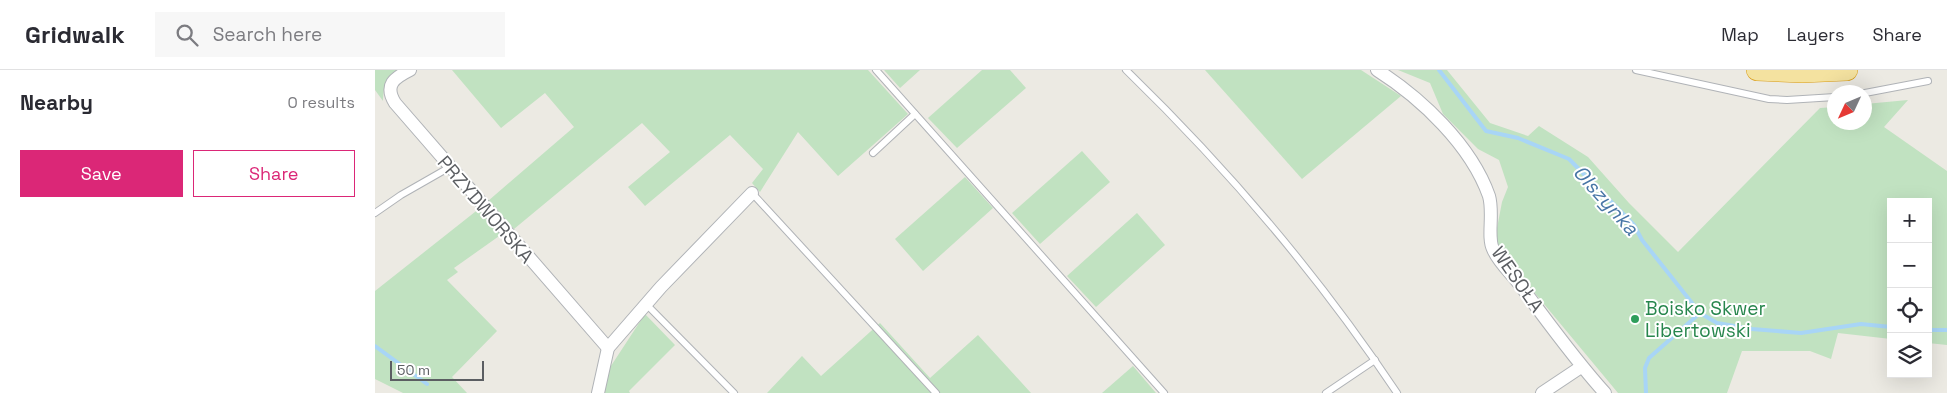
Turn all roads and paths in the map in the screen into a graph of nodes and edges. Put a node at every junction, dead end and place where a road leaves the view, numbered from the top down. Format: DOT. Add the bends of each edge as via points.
graph roads {
  1 [pos="410,70"];
  2 [pos="876,70"];
  3 [pos="1127,70"];
  4 [pos="1377,70"];
  5 [pos="1636,70"];
  6 [pos="1757,70"];
  7 [pos="1847,70"];
  8 [pos="1928,81"];
  9 [pos="1872,92"];
  10 [pos="1827,98"];
  11 [pos="915,114"];
  12 [pos="873,152"];
  13 [pos="450,167"];
  14 [pos="752,193"];
  15 [pos="375,213"];
  16 [pos="646,304"];
  17 [pos="608,348"];
  18 [pos="1375,360"];
  19 [pos="1581,367"];
  20 [pos="598,393"];
  21 [pos="734,393"];
  22 [pos="936,393"];
  23 [pos="1164,393"];
  24 [pos="1326,393"];
  25 [pos="1397,393"];
  26 [pos="1542,393"];
  27 [pos="1605,393"];
  1 -- 13 [label="street, PRZYDWORSKA" via="391,82 391,96"];
  2 -- 11 [label="lane"];
  3 -- 18 [label="lane" via="1227,174 1299,258"];
  4 -- 19 [label="street, WESOŁA" via="1405,88 1427,108 1470,158 1489,197 1493,218 1492,249"];
  5 -- 10 [label="lane" via="1769,99"];
  6 -- 7 [label="highway"];
  8 -- 9 [label="lane"];
  11 -- 12 [label="lane"];
  11 -- 23 [label="lane"];
  13 -- 15 [label="lane"];
  13 -- 17 [label="street, PRZYDWORSKA"];
  14 -- 16 [label="street"];
  14 -- 22 [label="lane"];
  16 -- 17 [label="street"];
  16 -- 21 [label="lane"];
  17 -- 20 [label="street"];
  18 -- 24 [label="lane"];
  18 -- 25 [label="lane"];
  19 -- 26 [label="street"];
  19 -- 27 [label="street, WESOŁA"];
}
